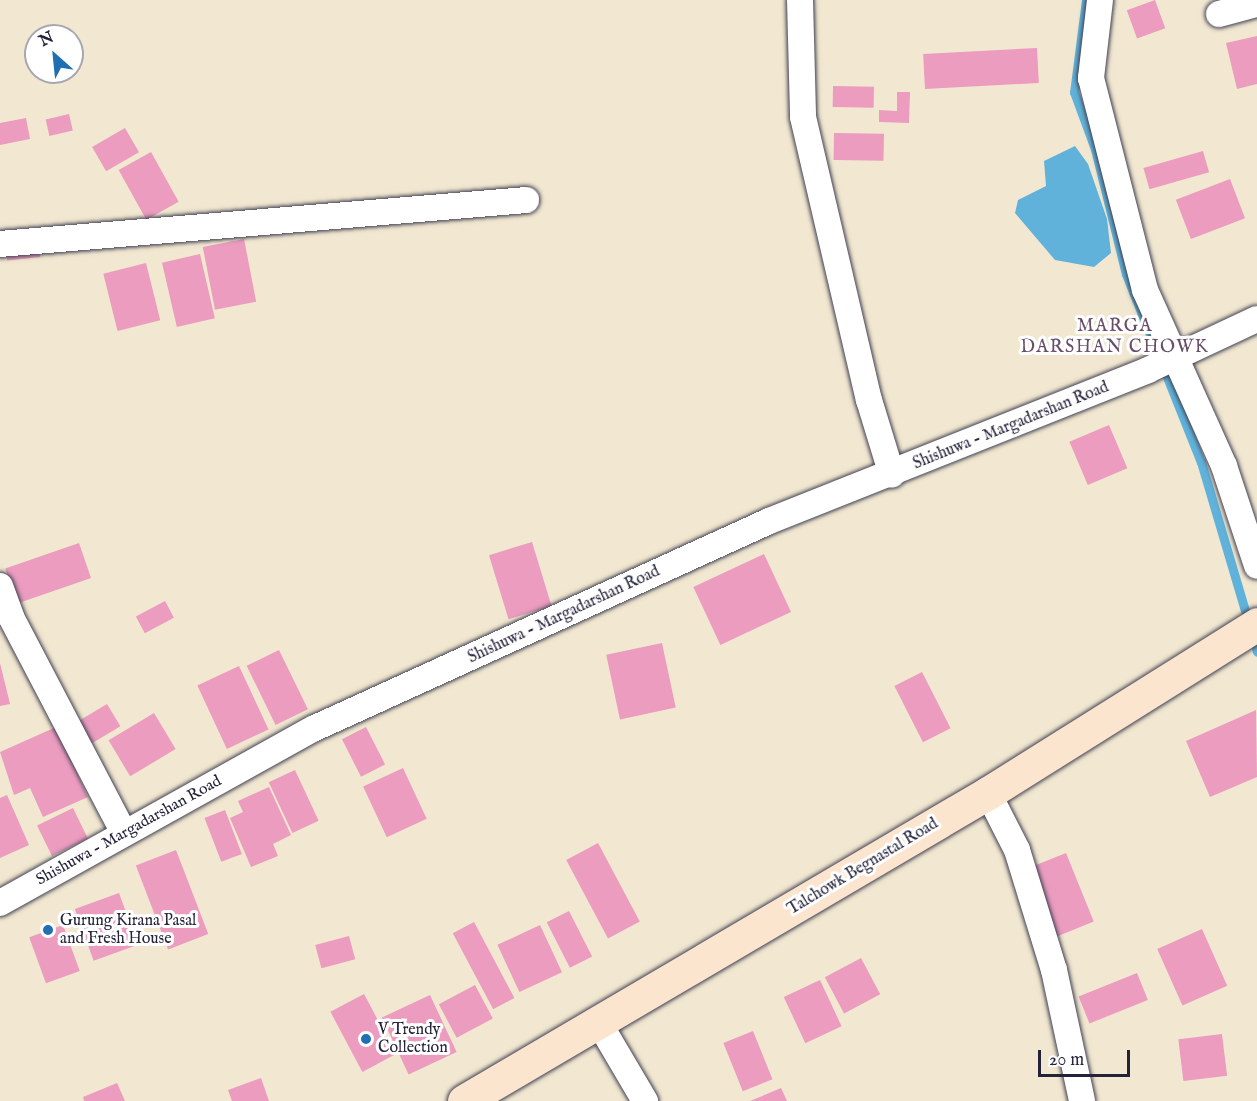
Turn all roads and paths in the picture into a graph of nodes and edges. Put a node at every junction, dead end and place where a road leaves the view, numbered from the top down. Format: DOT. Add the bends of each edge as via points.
graph roads {
  1 [pos="800,0"];
  2 [pos="1100,0"];
  3 [pos="1257,4"];
  4 [pos="1219,14"];
  5 [pos="526,200"];
  6 [pos="0,244"];
  7 [pos="1257,319"];
  8 [pos="1172,358"];
  9 [pos="892,475"];
  10 [pos="1257,566"];
  11 [pos="0,585"];
  12 [pos="5,617"];
  13 [pos="1257,624"];
  14 [pos="988,793"];
  15 [pos="124,833"];
  16 [pos="0,903"];
  17 [pos="599,1023"];
  18 [pos="464,1101"];
  19 [pos="645,1101"];
  20 [pos="1082,1101"];
  1 -- 9 [label="street" via="803,117 869,400"];
  2 -- 8 [label="street" via="1092,86 1145,290"];
  3 -- 4 [label="street"];
  5 -- 6 [label="street"];
  7 -- 8 [label="street"];
  8 -- 9 [label="street, Shishuwa - Margadarshan Road"];
  8 -- 10 [label="street" via="1224,466"];
  9 -- 15 [label="street, Shishuwa - Margadarshan Road" via="769,521 315,728"];
  11 -- 12 [label="street"];
  12 -- 15 [label="street"];
  13 -- 14 [label="main road, Talchowk Begnastal Road"];
  14 -- 17 [label="main road, Talchowk Begnastal Road"];
  14 -- 20 [label="street" via="1017,850 1054,970"];
  15 -- 16 [label="street, Shishuwa - Margadarshan Road"];
  17 -- 18 [label="main road, Talchowk Begnastal Road"];
  17 -- 19 [label="street"];
}
